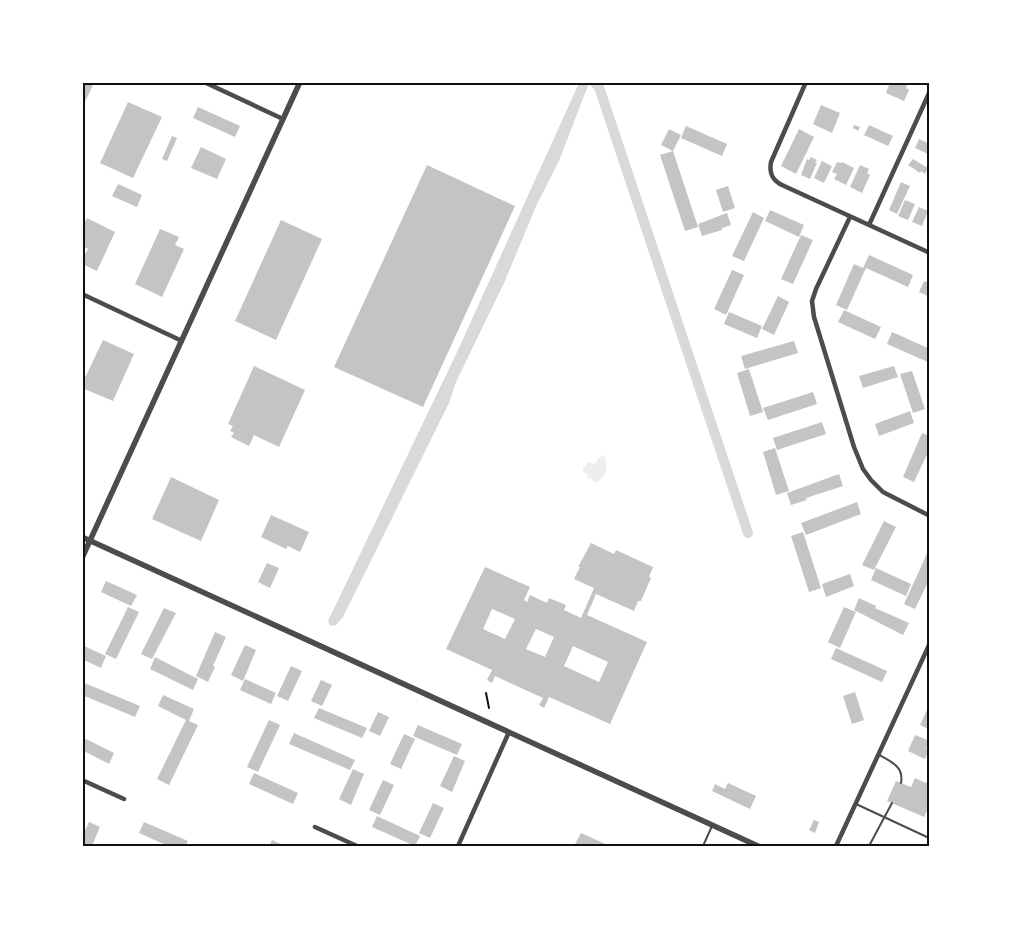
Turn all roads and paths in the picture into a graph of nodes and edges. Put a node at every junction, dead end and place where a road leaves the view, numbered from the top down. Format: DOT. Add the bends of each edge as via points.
graph roads {
  1 [pos="204,82"];
  2 [pos="300,82"];
  3 [pos="806,82"];
  4 [pos="930,91"];
  5 [pos="283,119"];
  6 [pos="850,217"];
  7 [pos="868,225"];
  8 [pos="930,253"];
  9 [pos="82,294"];
  10 [pos="182,341"];
  11 [pos="930,516"];
  12 [pos="82,538"];
  13 [pos="90,541"];
  14 [pos="82,558"];
  15 [pos="930,644"];
  16 [pos="486,693"];
  17 [pos="489,708"];
  18 [pos="509,732"];
  19 [pos="878,755"];
  20 [pos="82,780"];
  21 [pos="901,783"];
  22 [pos="124,798"];
  23 [pos="892,802"];
  24 [pos="856,804"];
  25 [pos="884,816"];
  26 [pos="712,826"];
  27 [pos="315,827"];
  28 [pos="930,841"];
  29 [pos="357,846"];
  30 [pos="458,846"];
  31 [pos="703,846"];
  32 [pos="758,846"];
  33 [pos="836,846"];
  34 [pos="869,846"];
  1 -- 5 [label="street"];
  2 -- 5 [label="street"];
  3 -- 6 [label="street" via="771,162 770,173 777,182"];
  4 -- 7 [label="street"];
  5 -- 10 [label="street"];
  6 -- 7 [label="street"];
  6 -- 11 [label="street" via="816,289 812,301 814,317 863,468 883,492"];
  7 -- 8 [label="street"];
  9 -- 10 [label="street"];
  10 -- 13 [label="street"];
  12 -- 13 [label="street"];
  13 -- 14 [label="street"];
  13 -- 18 [label="street"];
  15 -- 19 [label="street"];
  16 -- 17 [label="path"];
  18 -- 26 [label="street"];
  18 -- 30 [label="street"];
  19 -- 21 [label="lane" via="899,767 903,776"];
  19 -- 24 [label="street"];
  20 -- 22 [label="street"];
  23 -- 25 [label="lane"];
  24 -- 25 [label="lane"];
  24 -- 33 [label="street"];
  25 -- 28 [label="lane"];
  25 -- 34 [label="lane"];
  26 -- 31 [label="lane"];
  26 -- 32 [label="street"];
  27 -- 29 [label="street"];
}
